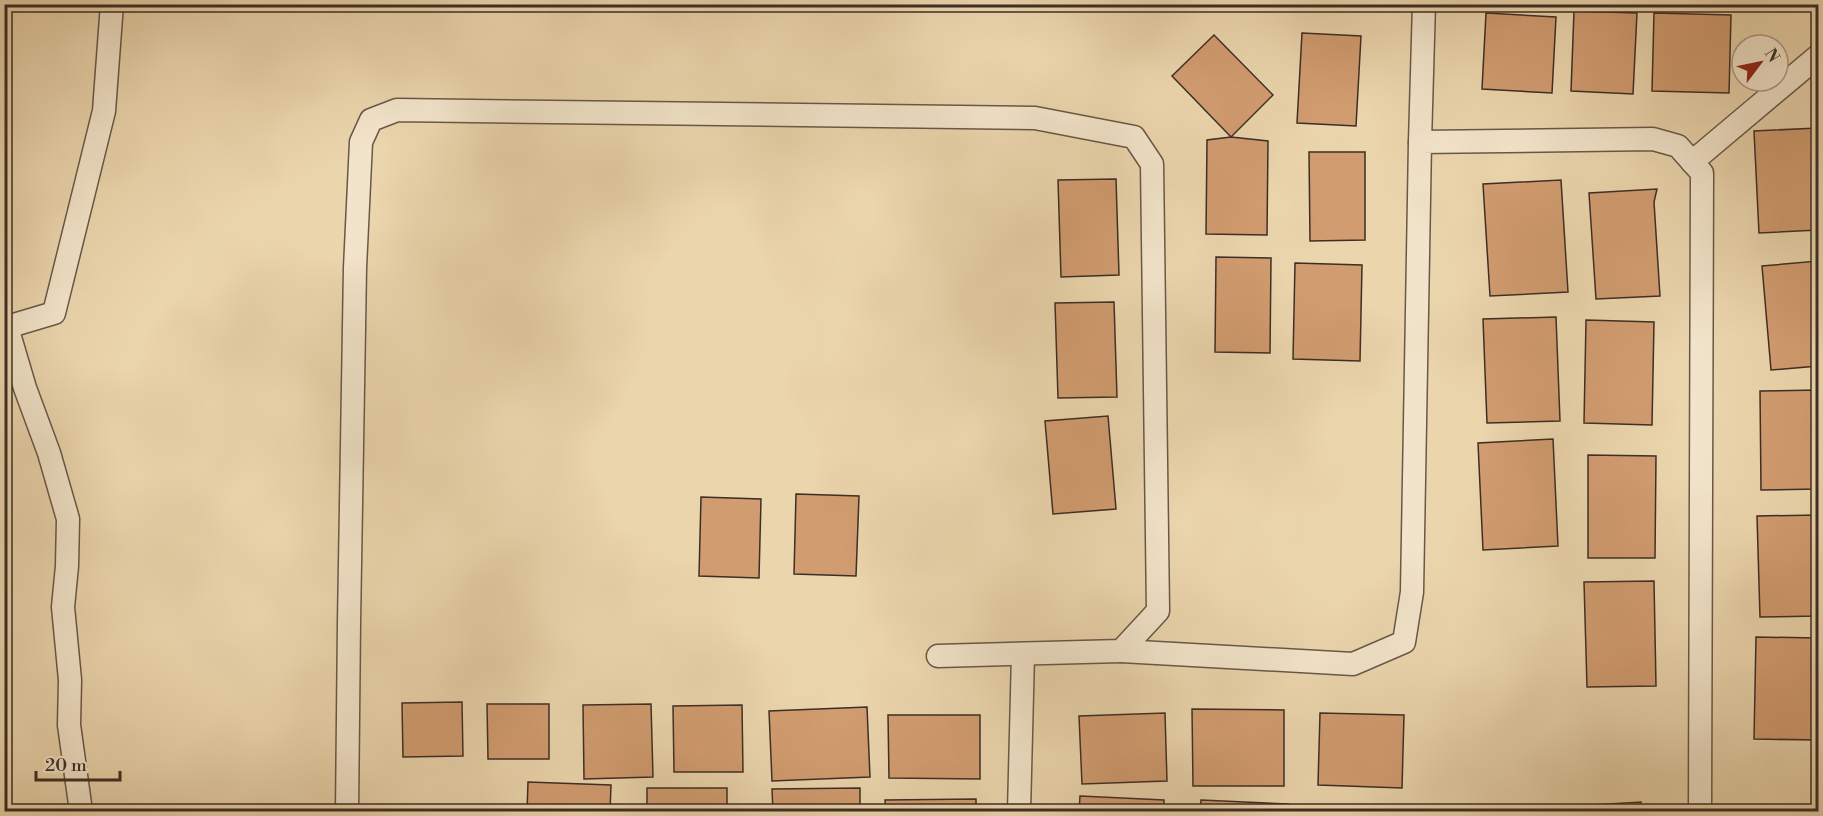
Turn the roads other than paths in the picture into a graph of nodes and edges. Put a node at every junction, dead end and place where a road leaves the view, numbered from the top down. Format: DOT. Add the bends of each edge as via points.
graph roads {
  1 [pos="112,4"];
  2 [pos="1425,4"];
  3 [pos="1818,56"];
  4 [pos="1420,142"];
  5 [pos="1692,162"];
  6 [pos="6,325"];
  7 [pos="1121,651"];
  8 [pos="1023,654"];
  9 [pos="938,656"];
  10 [pos="78,812"];
  11 [pos="348,812"];
  12 [pos="1019,812"];
  13 [pos="1700,812"];
  1 -- 6 [label="street" via="104,111 54,313"];
  2 -- 4 [label="street"];
  3 -- 5 [label="street"];
  4 -- 5 [label="street" via="1653,139 1678,146"];
  4 -- 7 [label="street" via="1412,592 1404,642 1353,664"];
  5 -- 13 [label="street" via="1702,172"];
  6 -- 10 [label="street" via="68,519 63,607"];
  7 -- 8 [label="street"];
  7 -- 11 [label="street" via="1158,611 1152,164 1134,137 1035,118 397,110 371,120 361,142 355,268"];
  8 -- 9 [label="street"];
  8 -- 12 [label="street"];
}
